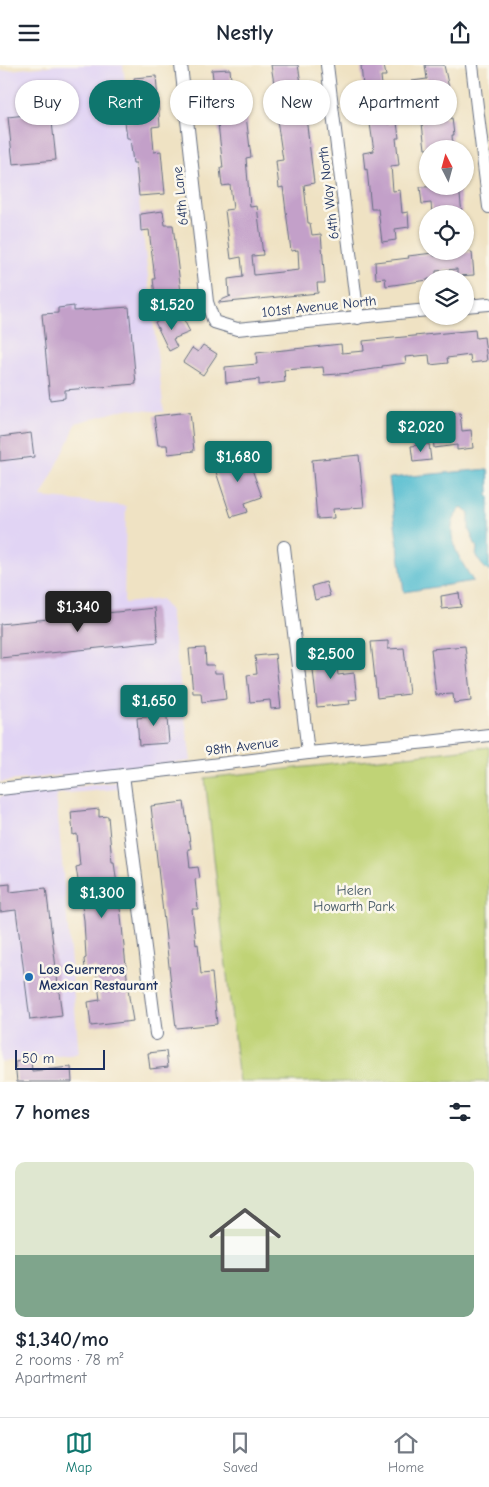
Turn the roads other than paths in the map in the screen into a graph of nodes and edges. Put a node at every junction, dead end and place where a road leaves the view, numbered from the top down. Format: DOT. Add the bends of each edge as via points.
graph roads {
  1 [pos="181,65"];
  2 [pos="327,65"];
  3 [pos="472,65"];
  4 [pos="489,207"];
  5 [pos="489,304"];
  6 [pos="474,305"];
  7 [pos="419,311"];
  8 [pos="358,318"];
  9 [pos="214,322"];
  10 [pos="284,547"];
  11 [pos="489,735"];
  12 [pos="308,753"];
  13 [pos="123,775"];
  14 [pos="0,789"];
  15 [pos="156,1034"];
  1 -- 9 [label="street, 64th Lane" via="207,301"];
  2 -- 8 [label="street, 64th Way North"];
  3 -- 4 [label="street"];
  5 -- 6 [label="street"];
  7 -- 8 [label="street, 101st Avenue North"];
  8 -- 9 [label="street, 101st Avenue North" via="236,329"];
  10 -- 12 [label="street"];
  11 -- 12 [label="street, 98th Avenue"];
  12 -- 13 [label="street, 98th Avenue"];
  13 -- 14 [label="street, 98th Avenue"];
  13 -- 15 [label="street"];
}
